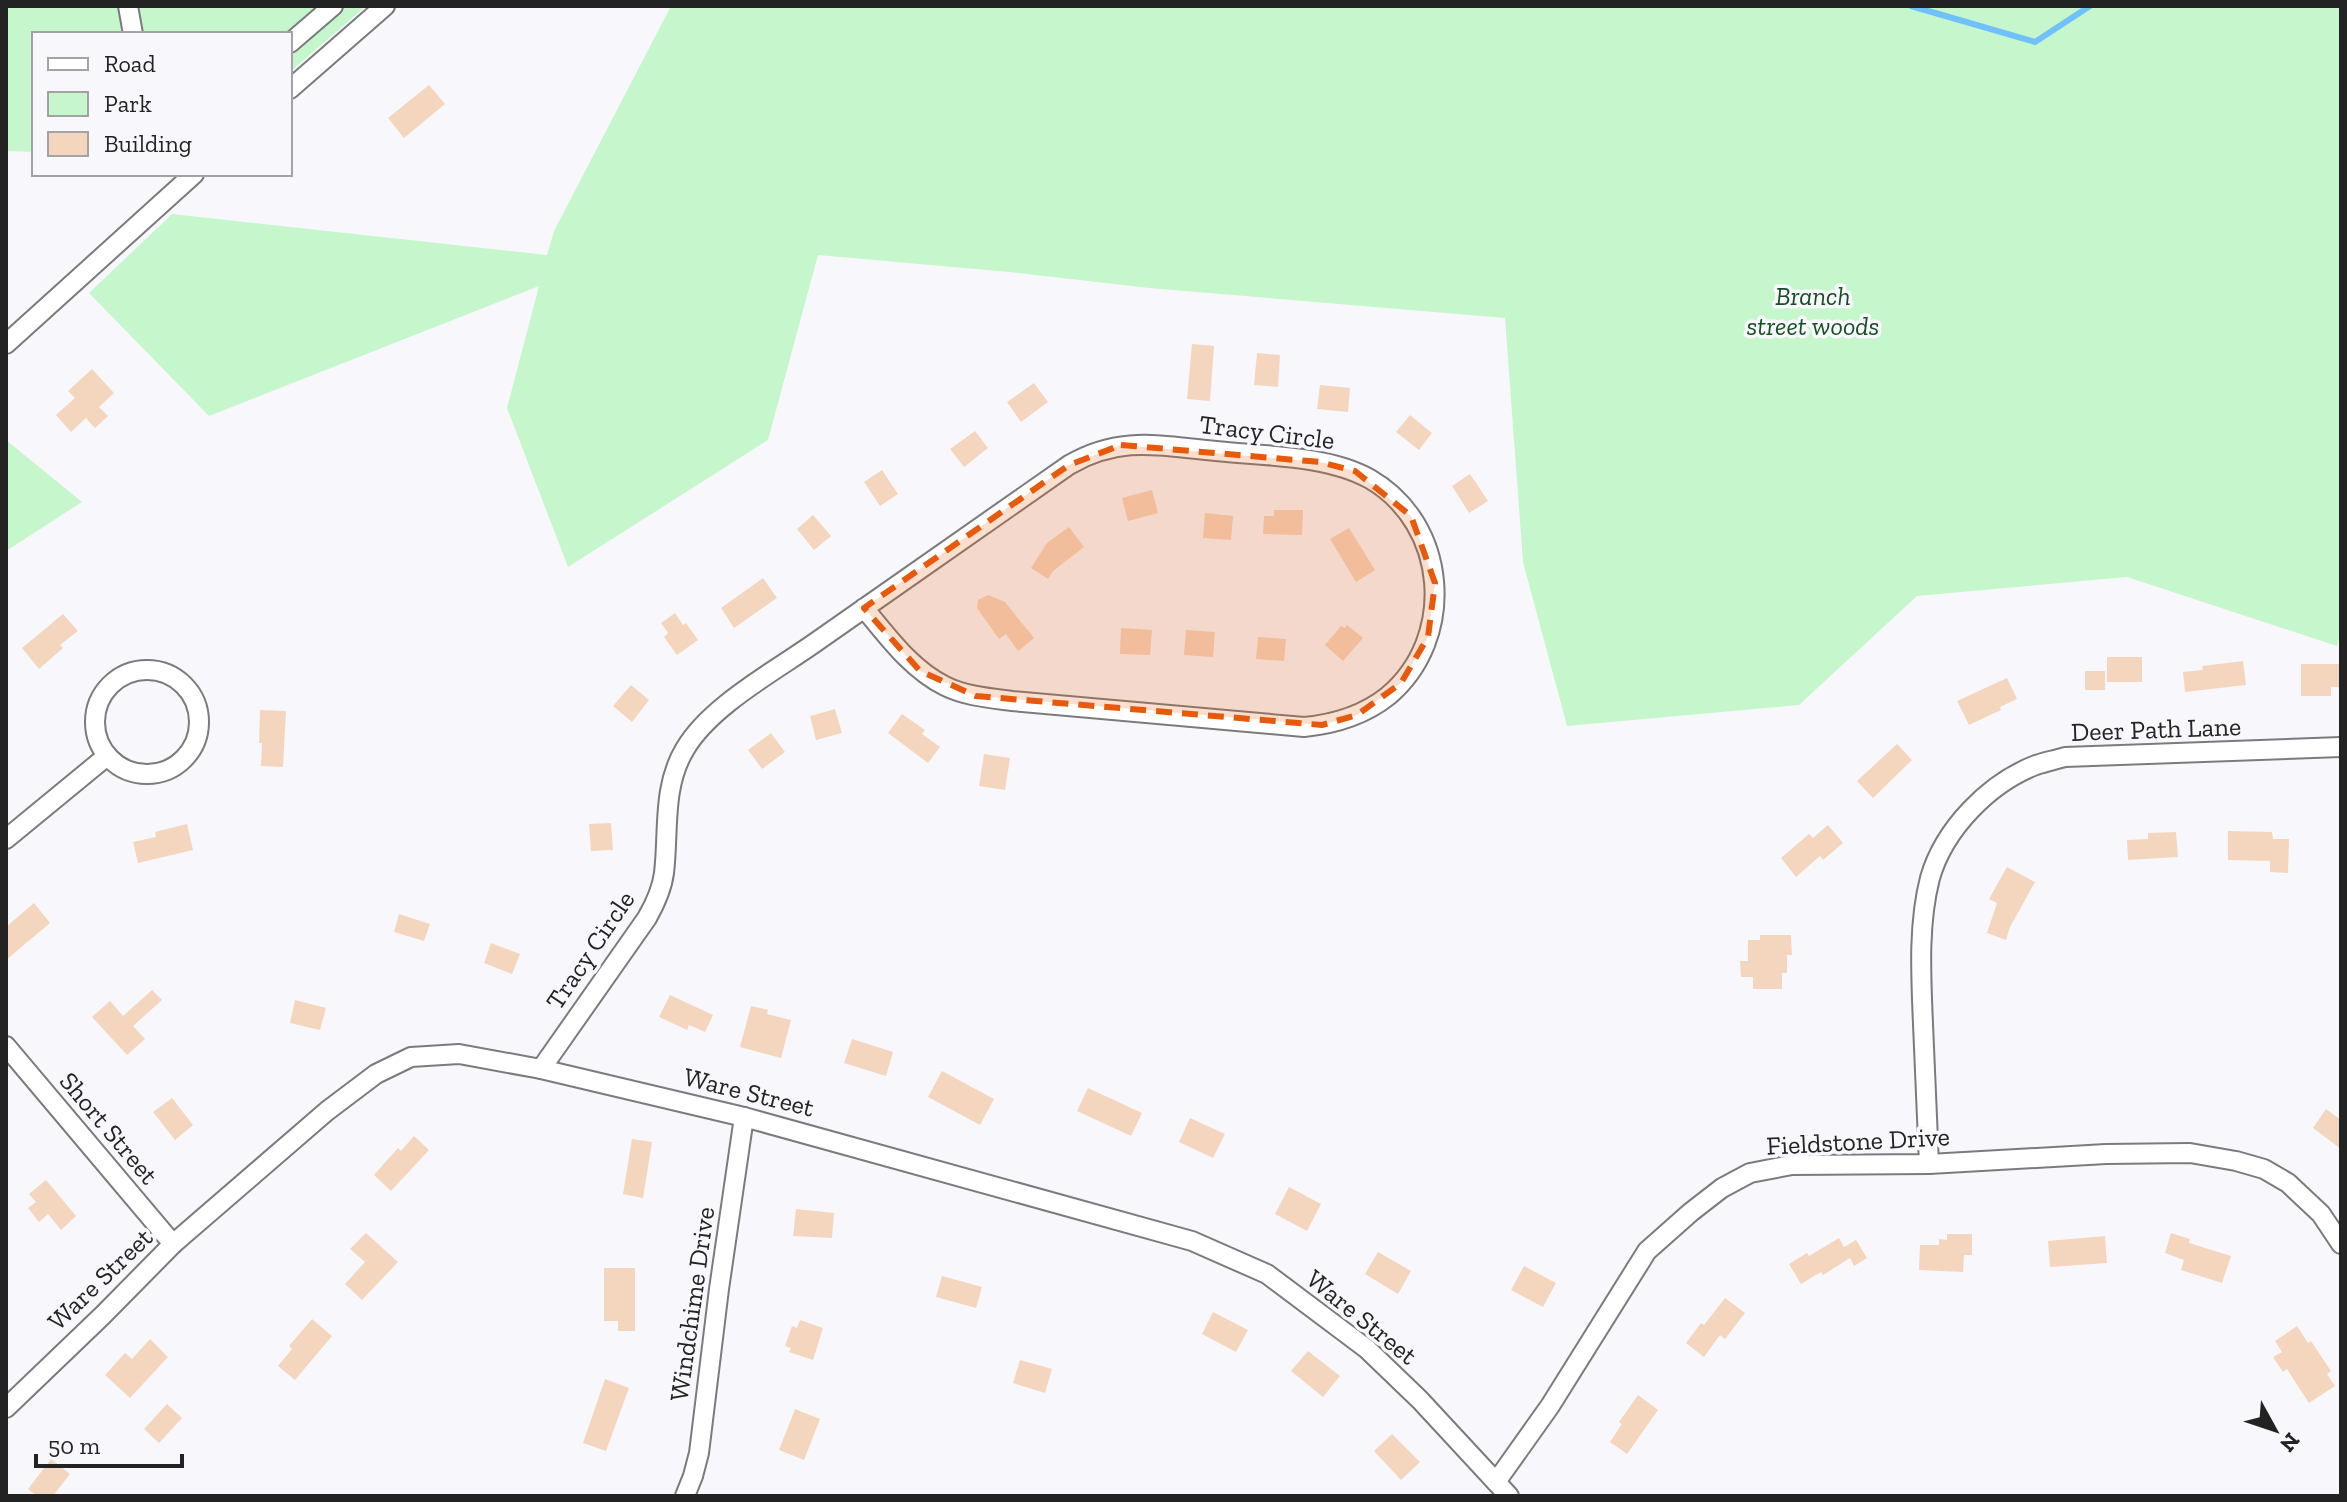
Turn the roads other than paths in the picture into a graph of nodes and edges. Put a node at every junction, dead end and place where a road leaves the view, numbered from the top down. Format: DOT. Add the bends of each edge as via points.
graph roads {
  1 [pos="128,6"];
  2 [pos="333,6"];
  3 [pos="385,6"];
  4 [pos="133,32"];
  5 [pos="292,41"];
  6 [pos="292,87"];
  7 [pos="191,176"];
  8 [pos="6,344"];
  9 [pos="864,608"];
  10 [pos="2341,747"];
  11 [pos="107,756"];
  12 [pos="6,839"];
  13 [pos="6,1046"];
  14 [pos="541,1069"];
  15 [pos="744,1117"];
  16 [pos="1929,1164"];
  17 [pos="173,1244"];
  18 [pos="2341,1244"];
  19 [pos="6,1408"];
  20 [pos="1502,1489"];
  21 [pos="685,1496"];
  1 -- 4 [label="street"];
  2 -- 5 [label="street"];
  3 -- 6 [label="street"];
  7 -- 8 [label="street"];
  9 -- 9 [label="street, Tracy Circle" via="1069,465 1121,445 1320,462 1355,471 1386,490 1411,516 1428,548 1435,583 1428,637 1401,683 1357,715 1304,727 976,696 946,687 920,671"];
  9 -- 14 [label="street, Tracy Circle" via="724,706 694,735 670,787 664,874 654,904"];
  10 -- 16 [label="street, Deer Path Lane" via="2065,757 2034,766 1987,794 1940,853 1923,923"];
  11 -- 11 [label="street" via="120,767 143,774 167,771 181,762 198,734 195,702 186,688 156,671 137,671 107,689 95,723"];
  11 -- 12 [label="street"];
  13 -- 17 [label="street, Short Street"];
  14 -- 15 [label="street, Ware Street"];
  14 -- 17 [label="street, Ware Street" via="459,1054 411,1057 335,1104"];
  15 -- 20 [label="street, Ware Street" via="1192,1241 1267,1274 1367,1349"];
  15 -- 21 [label="street, Windchime Drive" via="699,1453"];
  16 -- 18 [label="street, Fieldstone Drive" via="2162,1153 2236,1161 2288,1183 2321,1214"];
  16 -- 20 [label="street, Fieldstone Drive" via="1792,1165 1750,1173 1722,1188 1647,1251"];
  17 -- 19 [label="street, Ware Street"];
}
